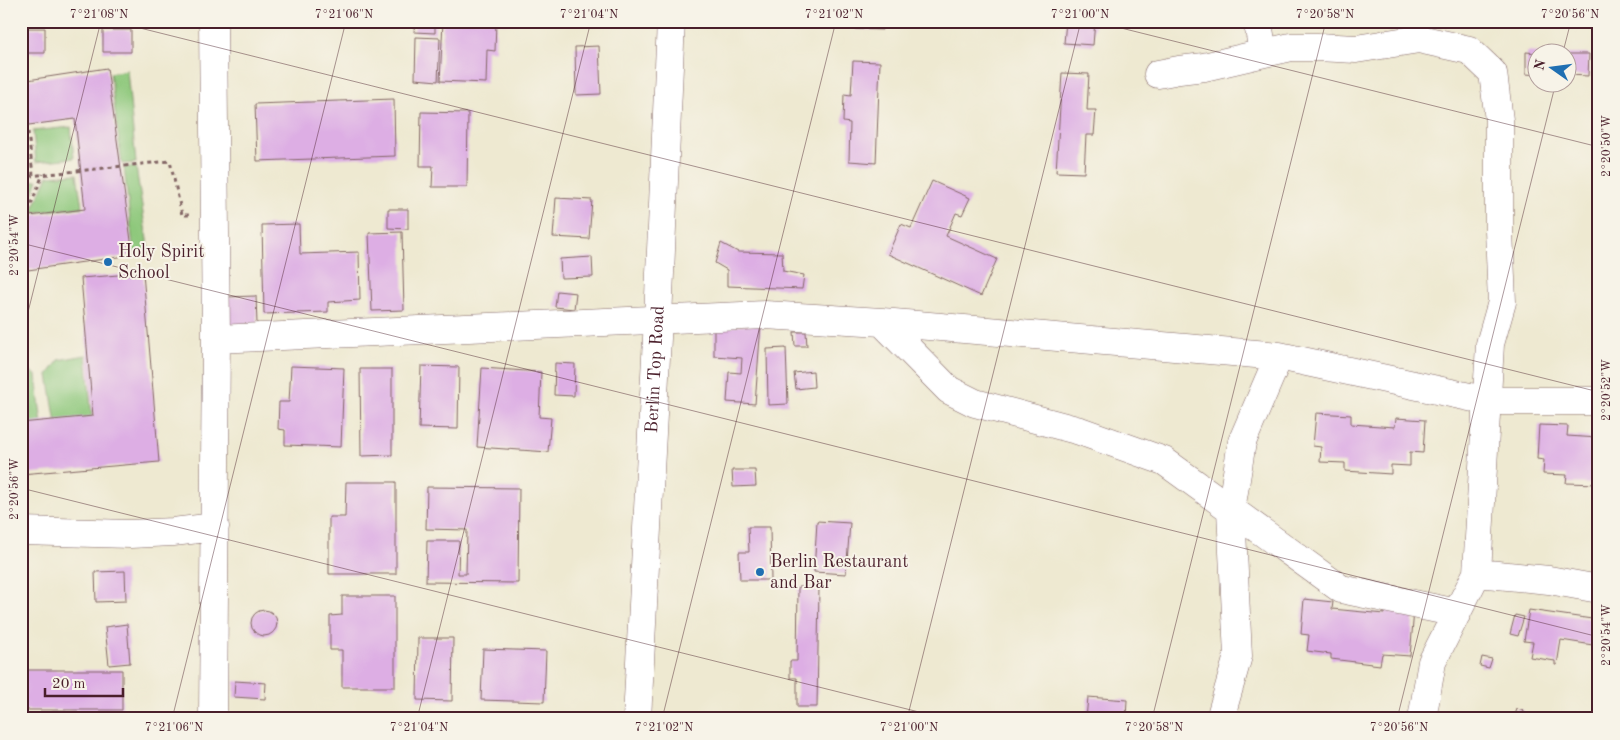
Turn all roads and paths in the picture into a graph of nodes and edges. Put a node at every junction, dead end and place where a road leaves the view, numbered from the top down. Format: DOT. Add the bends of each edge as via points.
graph roads {
  1 [pos="213,21"];
  2 [pos="672,21"];
  3 [pos="1256,21"];
  4 [pos="1263,53"];
  5 [pos="1158,74"];
  6 [pos="28,132"];
  7 [pos="43,173"];
  8 [pos="33,175"];
  9 [pos="21,177"];
  10 [pos="28,212"];
  11 [pos="215,215"];
  12 [pos="658,319"];
  13 [pos="882,322"];
  14 [pos="216,339"];
  15 [pos="1279,356"];
  16 [pos="1488,401"];
  17 [pos="1599,401"];
  18 [pos="1231,510"];
  19 [pos="215,527"];
  20 [pos="21,531"];
  21 [pos="1477,573"];
  22 [pos="1599,589"];
  23 [pos="1457,613"];
  24 [pos="213,719"];
  25 [pos="637,719"];
  26 [pos="1220,719"];
  27 [pos="1422,719"];
  1 -- 11 [label="street"];
  2 -- 12 [label="street, Berlin Top Road"];
  3 -- 4 [label="street"];
  4 -- 5 [label="street"];
  4 -- 16 [label="street" via="1291,47 1356,49 1418,39 1469,50 1493,73 1499,120 1502,302 1490,344"];
  6 -- 8 [label="path"];
  7 -- 8 [label="path"];
  7 -- 10 [label="path"];
  7 -- 11 [label="path" via="170,161 182,216"];
  8 -- 9 [label="path"];
  11 -- 14 [label="street"];
  12 -- 13 [label="street" via="765,315"];
  12 -- 14 [label="street"];
  12 -- 25 [label="street, Berlin Top Road"];
  13 -- 15 [label="street"];
  13 -- 18 [label="street" via="949,390 975,403 1080,431 1164,461"];
  14 -- 19 [label="street"];
  15 -- 16 [label="street"];
  15 -- 18 [label="street" via="1242,442"];
  16 -- 17 [label="street"];
  16 -- 21 [label="street"];
  18 -- 23 [label="street" via="1341,589"];
  18 -- 26 [label="street" via="1238,656"];
  19 -- 20 [label="street" via="130,534"];
  19 -- 24 [label="street"];
  21 -- 22 [label="street"];
  21 -- 23 [label="street"];
  23 -- 27 [label="street" via="1432,662"];
}
